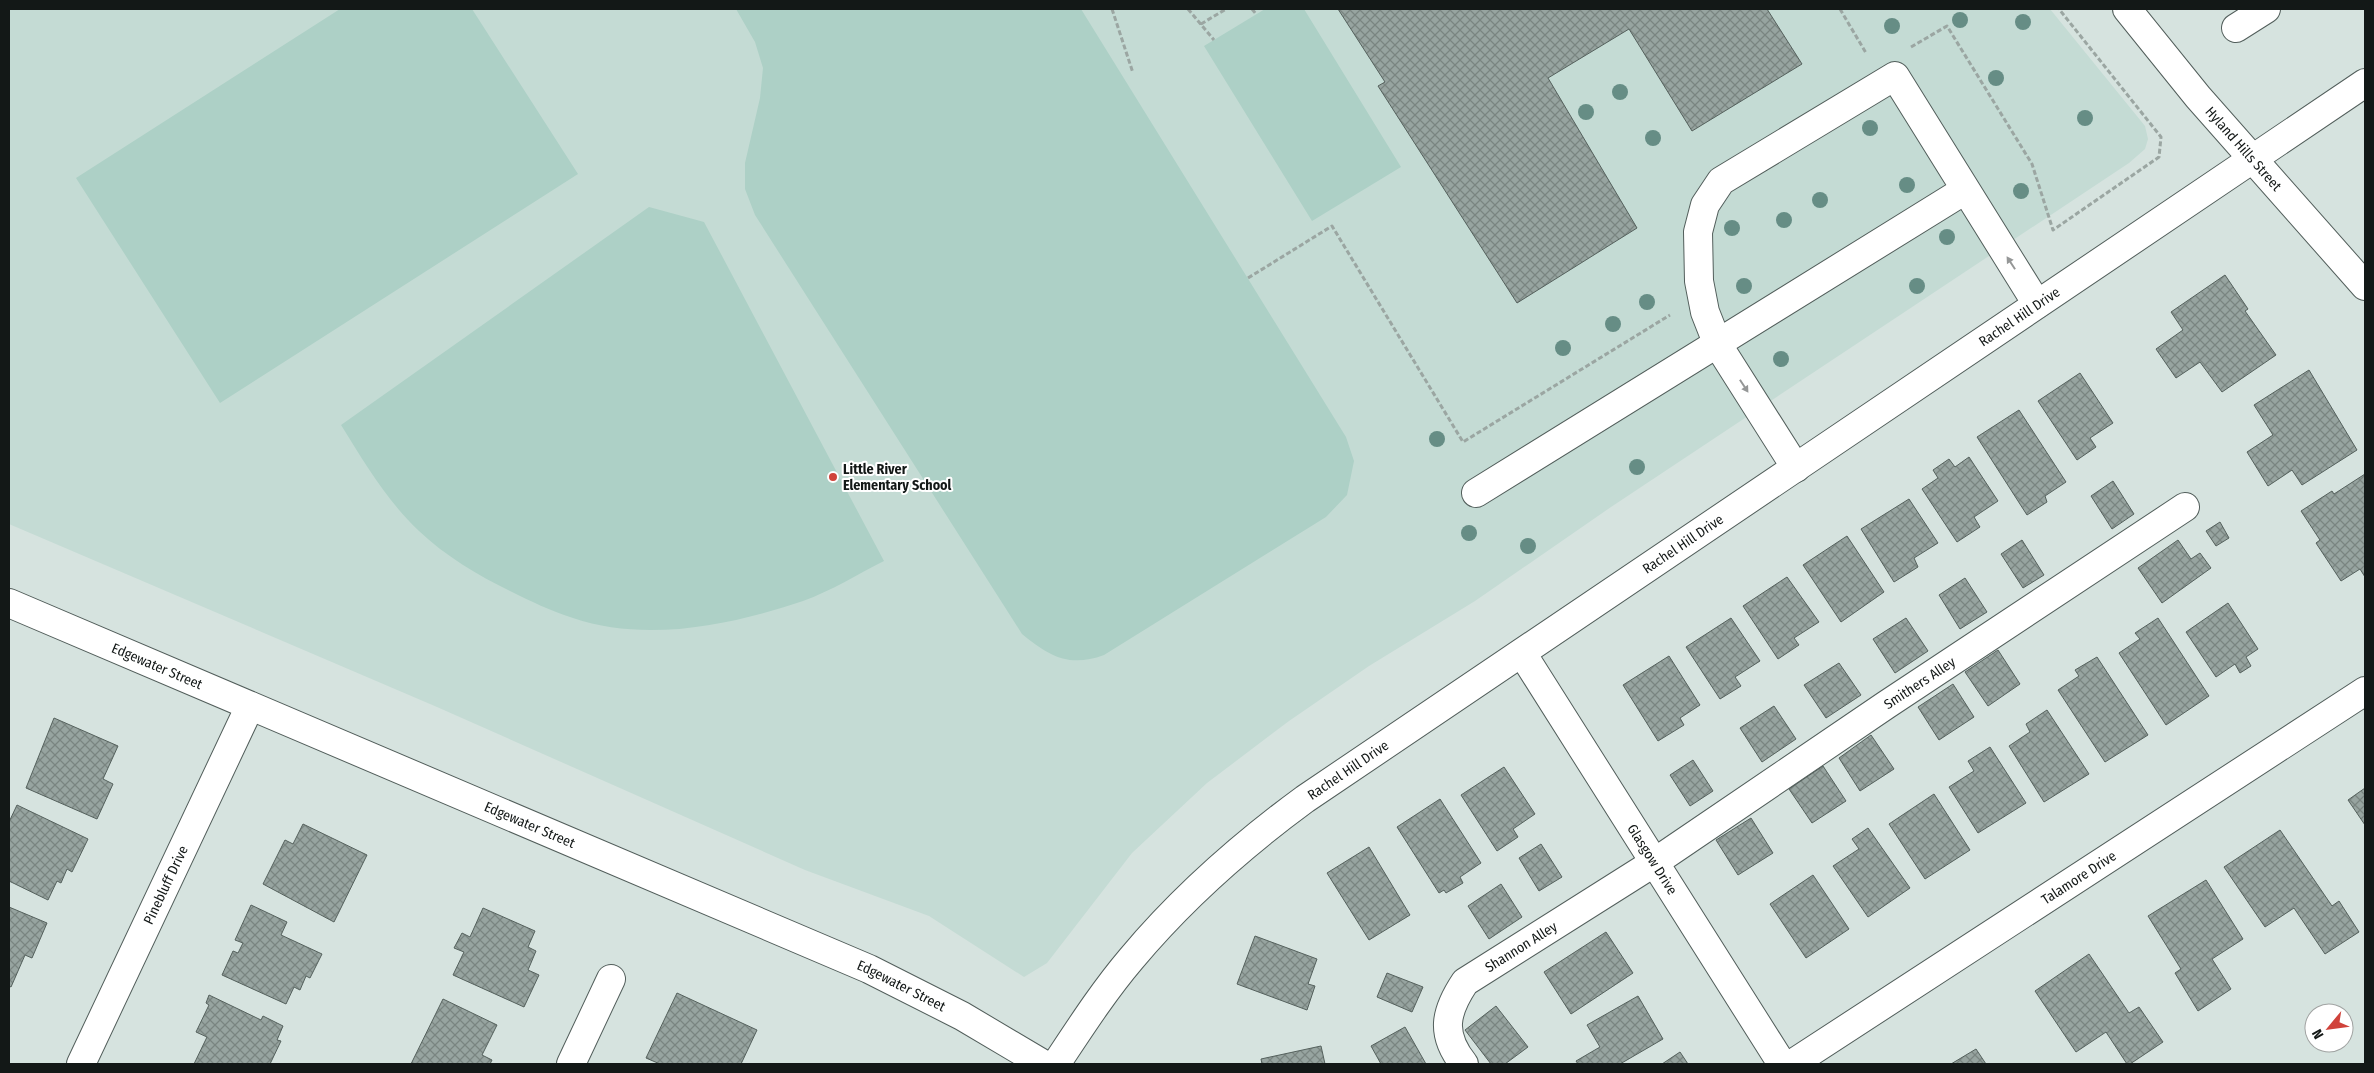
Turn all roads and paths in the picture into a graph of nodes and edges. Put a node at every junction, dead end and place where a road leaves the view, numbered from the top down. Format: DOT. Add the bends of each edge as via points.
graph roads {
  1 [pos="1112,9"];
  2 [pos="1188,9"];
  3 [pos="1226,9"];
  4 [pos="1252,9"];
  5 [pos="1840,9"];
  6 [pos="2059,9"];
  7 [pos="2126,9"];
  8 [pos="2266,9"];
  9 [pos="1256,14"];
  10 [pos="1201,24"];
  11 [pos="2236,28"];
  12 [pos="1214,40"];
  13 [pos="1909,49"];
  14 [pos="1875,55"];
  15 [pos="1133,73"];
  16 [pos="2365,83"];
  17 [pos="2253,159"];
  18 [pos="1965,190"];
  19 [pos="1248,278"];
  20 [pos="2365,286"];
  21 [pos="2038,304"];
  22 [pos="1670,315"];
  23 [pos="1718,345"];
  24 [pos="1796,468"];
  25 [pos="1476,493"];
  26 [pos="2185,507"];
  27 [pos="9,603"];
  28 [pos="1522,653"];
  29 [pos="2365,691"];
  30 [pos="250,706"];
  31 [pos="1655,862"];
  32 [pos="611,979"];
  33 [pos="81,1064"];
  34 [pos="571,1064"];
  35 [pos="1043,1064"];
  36 [pos="1056,1064"];
  37 [pos="1464,1064"];
  38 [pos="1782,1064"];
  39 [pos="1792,1064"];
  1 -- 15 [label="path"];
  2 -- 10 [label="path"];
  3 -- 10 [label="path"];
  4 -- 9 [label="path"];
  5 -- 14 [label="path" via="1866,53"];
  6 -- 13 [label="path" via="2161,138 2159,157 2053,230 2032,164 1947,26"];
  7 -- 17 [label="street, Hyland Hills Street"];
  8 -- 11 [label="street"];
  10 -- 12 [label="path"];
  16 -- 17 [label="street, Rachel Hill Drive"];
  17 -- 20 [label="street, Hyland Hills Street"];
  17 -- 21 [label="street, Rachel Hill Drive"];
  21 -- 18 [label="street, one-way"];
  18 -- 23 [label="street"];
  18 -- 23 [label="street" via="1895,76 1721,181 1705,205 1698,232 1699,281 1705,312"];
  19 -- 22 [label="path" via="1332,226 1463,442"];
  21 -- 24 [label="street, Rachel Hill Drive"];
  23 -- 24 [label="street, one-way"];
  23 -- 25 [label="street"];
  24 -- 28 [label="street, Rachel Hill Drive"];
  26 -- 31 [label="street, Smithers Alley"];
  27 -- 30 [label="street, Edgewater Street"];
  28 -- 31 [label="street, Glasgow Drive"];
  28 -- 36 [label="street, Rachel Hill Drive" via="1304,799 1225,861 1175,909 1130,960"];
  29 -- 39 [label="street, Talamore Drive"];
  30 -- 33 [label="street, Pinebluff Drive"];
  30 -- 35 [label="street, Edgewater Street" via="869,969 962,1016"];
  31 -- 37 [label="street, Shannon Alley" via="1465,982 1452,1003 1448,1028 1454,1052"];
  31 -- 38 [label="street, Glasgow Drive"];
  32 -- 34 [label="street"];
}
